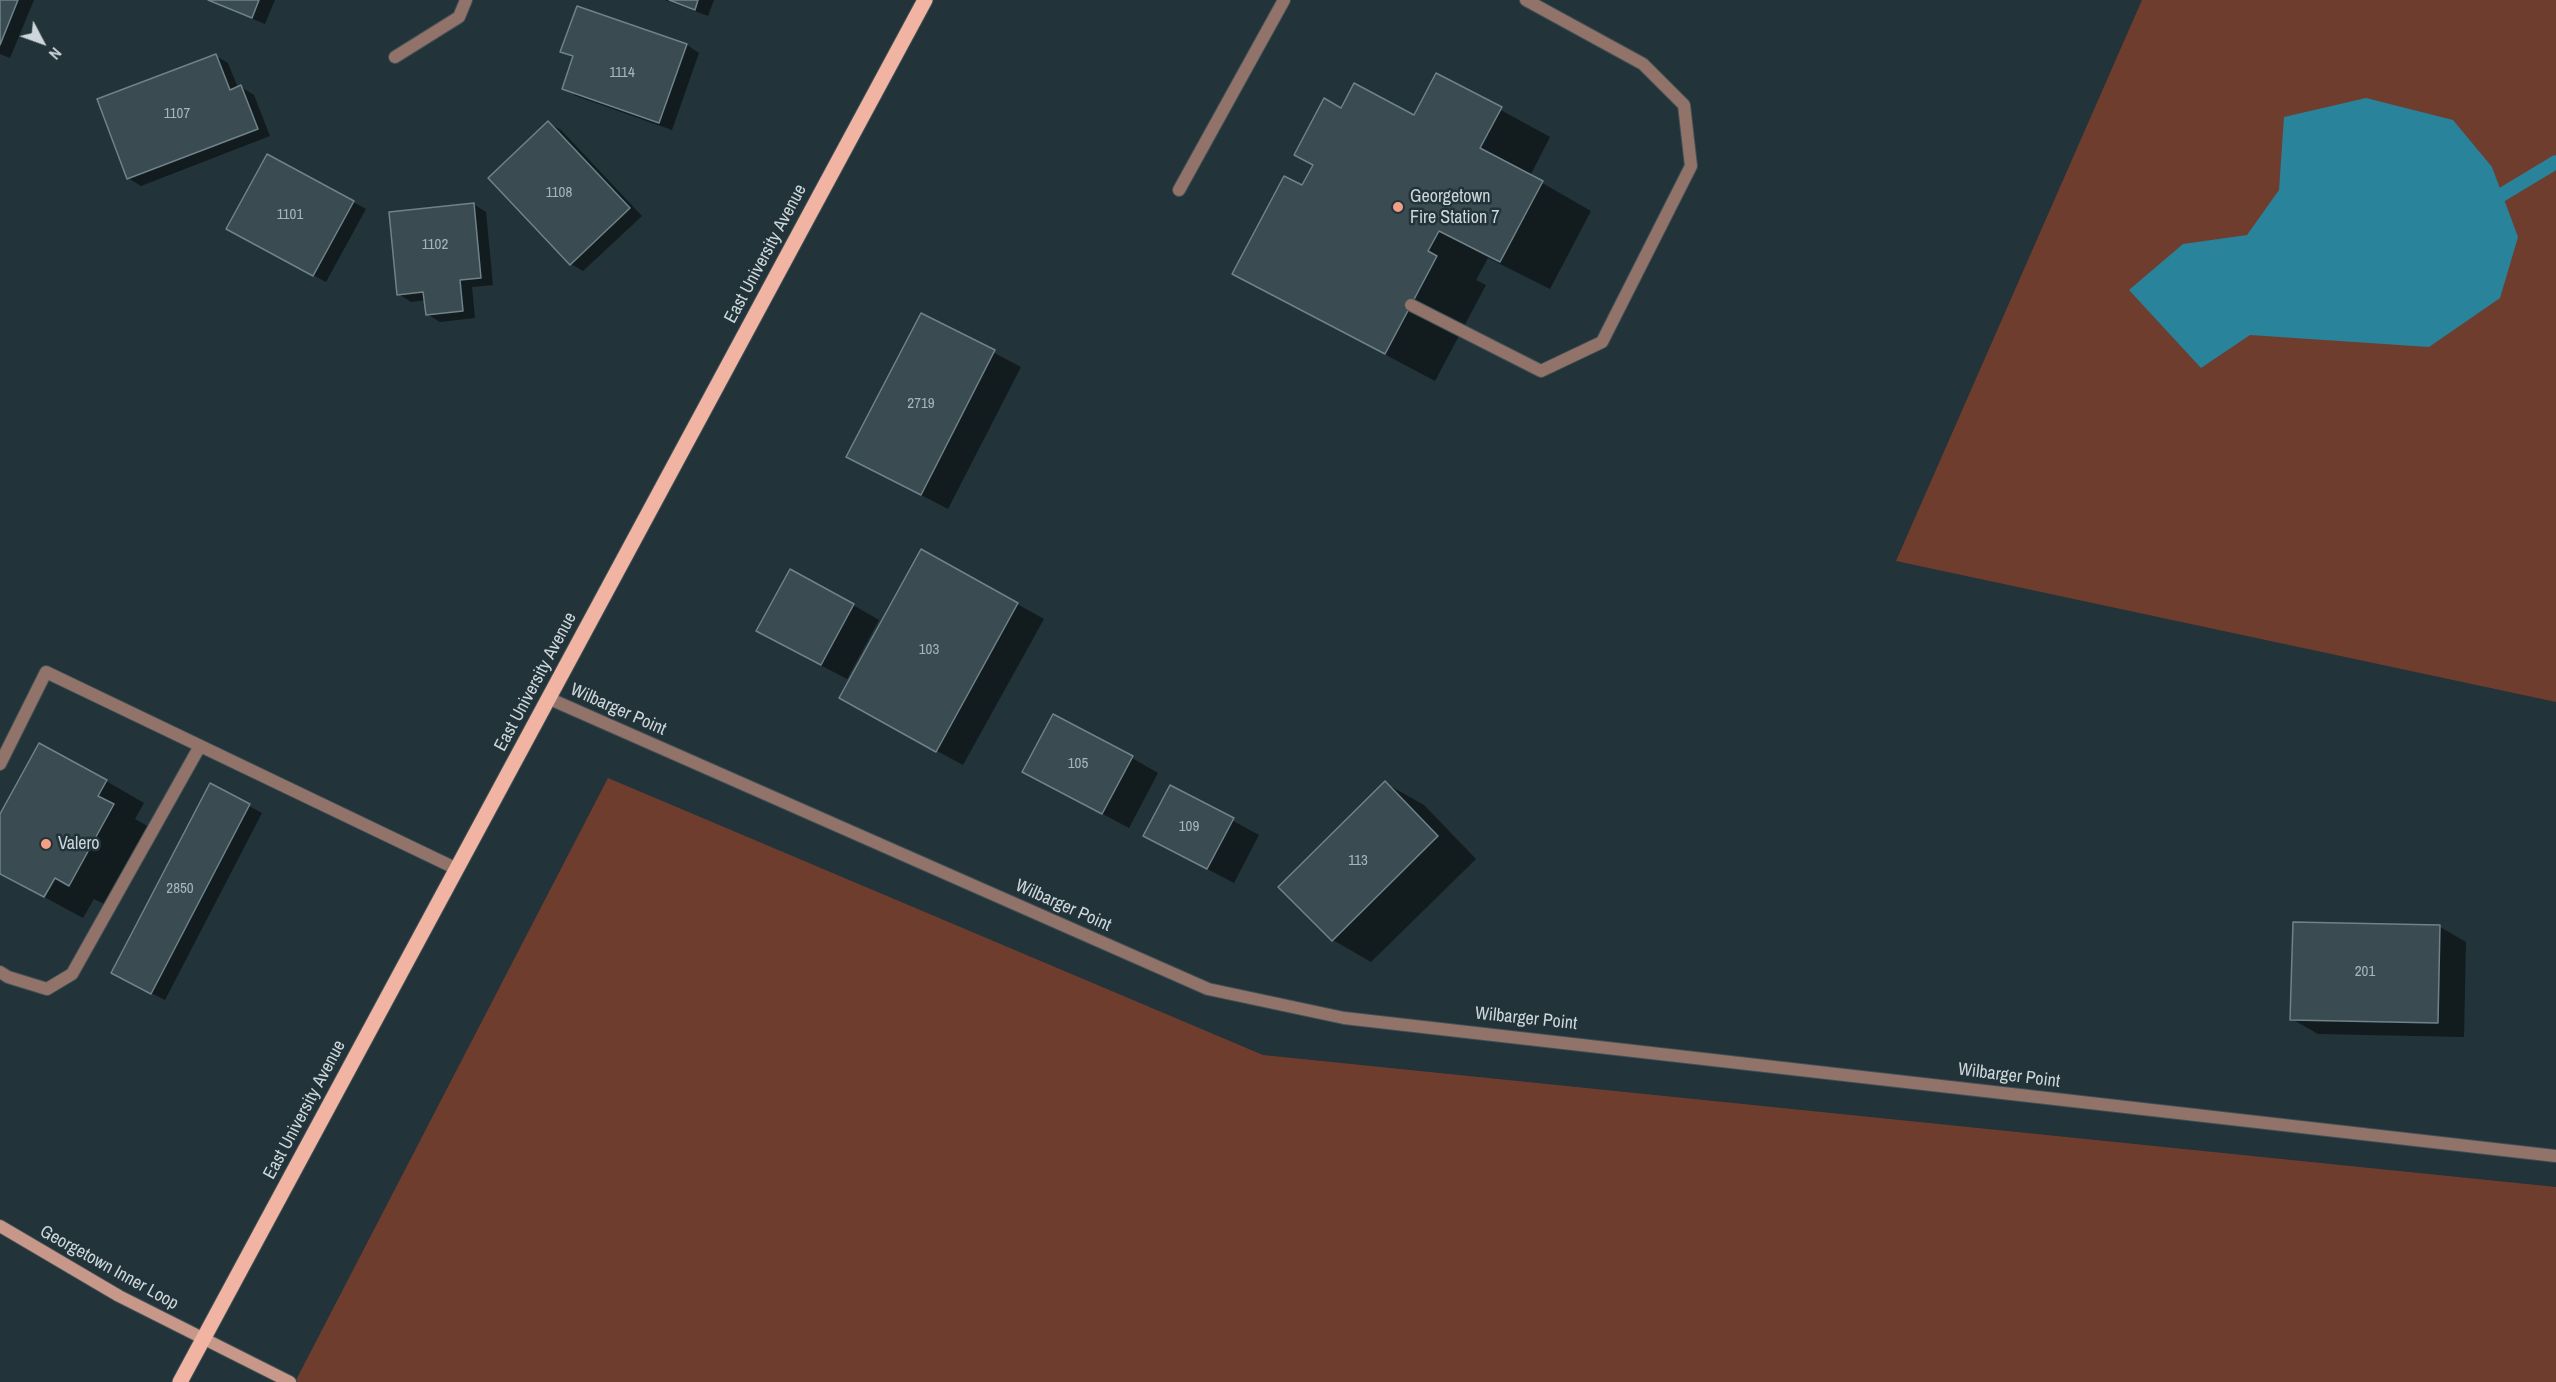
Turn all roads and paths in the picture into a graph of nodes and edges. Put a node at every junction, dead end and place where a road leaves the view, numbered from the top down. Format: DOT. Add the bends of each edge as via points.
graph roads {
  1 [pos="466,0"];
  2 [pos="925,0"];
  3 [pos="1284,0"];
  4 [pos="1526,0"];
  5 [pos="395,57"];
  6 [pos="1179,190"];
  7 [pos="1411,305"];
  8 [pos="550,699"];
  9 [pos="200,746"];
  10 [pos="0,764"];
  11 [pos="457,869"];
  12 [pos="0,972"];
  13 [pos="2556,1156"];
  14 [pos="0,1226"];
  15 [pos="203,1338"];
  16 [pos="180,1382"];
  17 [pos="290,1382"];
  1 -- 5 [label="street" via="459,17"];
  2 -- 8 [label="main road, East University Avenue"];
  3 -- 6 [label="street"];
  4 -- 7 [label="street" via="1643,64 1684,105 1691,166 1602,342 1541,371"];
  8 -- 11 [label="main road, East University Avenue"];
  8 -- 13 [label="street, Wilbarger Point" via="1208,989 1275,1005 1344,1018"];
  9 -- 10 [label="street" via="46,672"];
  9 -- 11 [label="street"];
  9 -- 12 [label="street" via="72,974 47,989"];
  11 -- 15 [label="main road, East University Avenue"];
  14 -- 15 [label="main road, Georgetown Inner Loop" via="119,1296"];
  15 -- 16 [label="main road, East University Avenue"];
  15 -- 17 [label="main road, Georgetown Inner Loop"];
}
